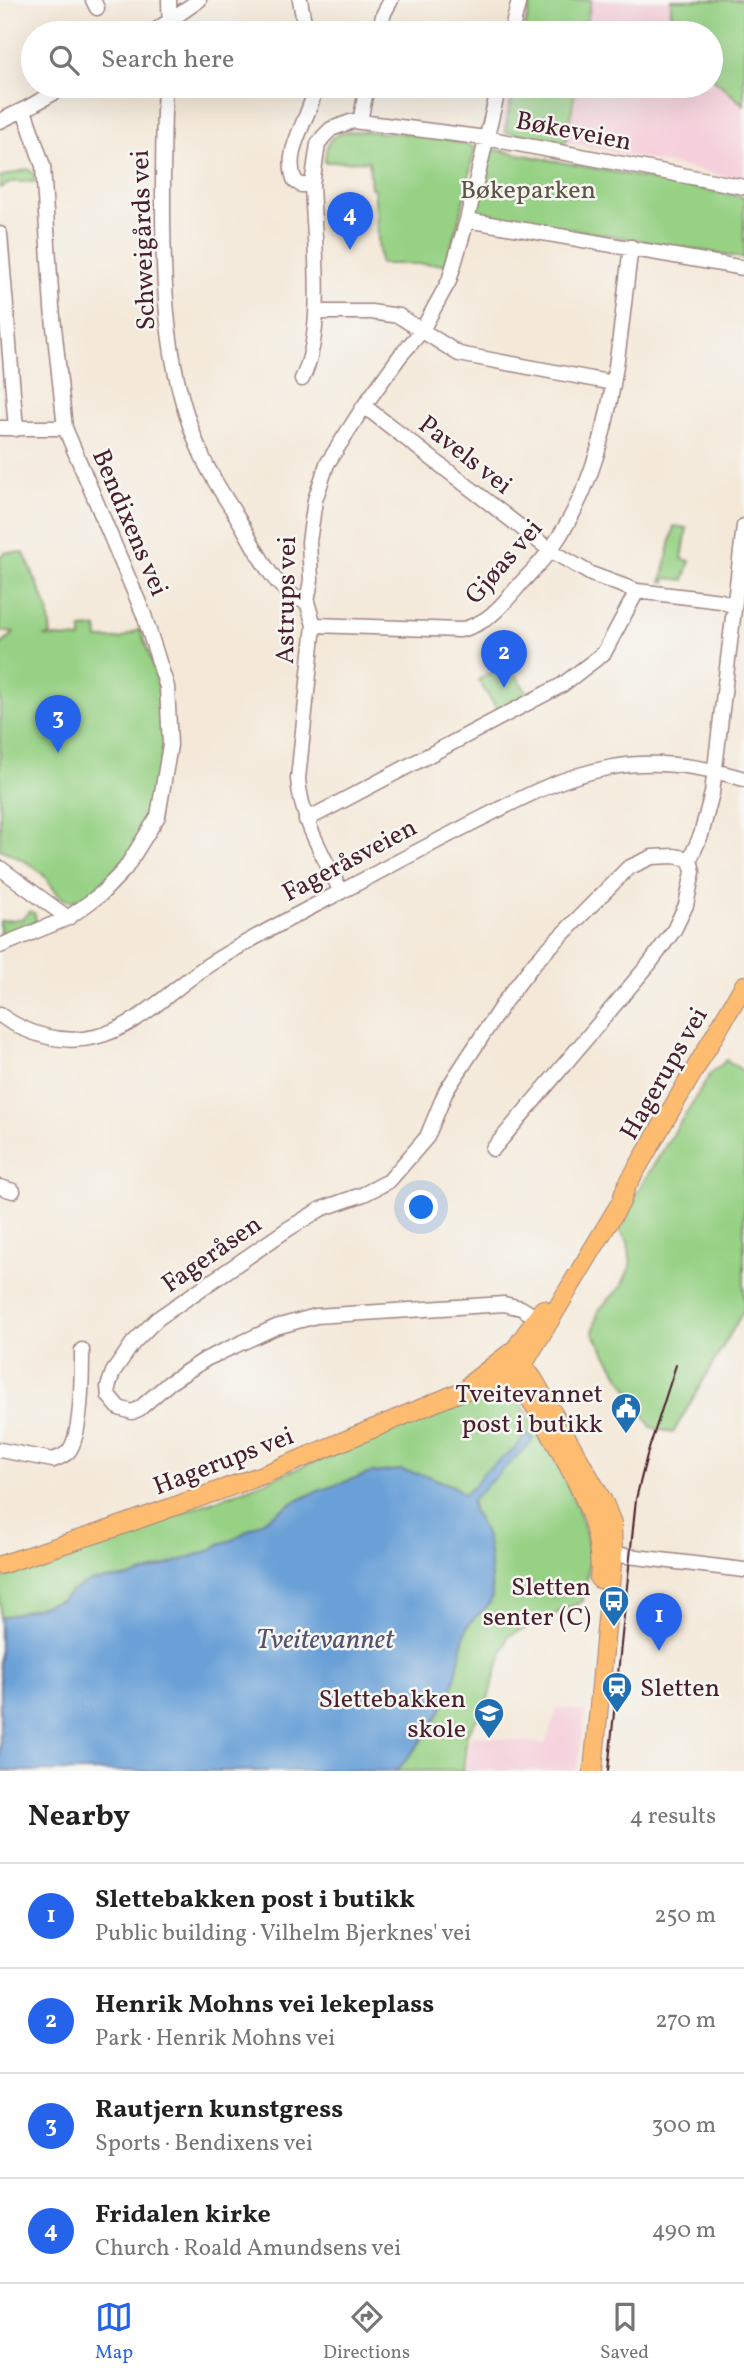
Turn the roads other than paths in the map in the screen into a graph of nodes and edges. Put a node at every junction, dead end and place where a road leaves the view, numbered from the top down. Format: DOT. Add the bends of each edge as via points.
graph roads {
  1 [pos="169,0"];
  2 [pos="199,0"];
  3 [pos="300,0"];
  4 [pos="391,0"];
  5 [pos="519,0"];
  6 [pos="170,21"];
  7 [pos="176,21"];
  8 [pos="304,21"];
  9 [pos="382,21"];
  10 [pos="514,21"];
  11 [pos="45,98"];
  12 [pos="165,98"];
  13 [pos="311,98"];
  14 [pos="365,98"];
  15 [pos="496,98"];
  16 [pos="24,110"];
  17 [pos="0,121"];
  18 [pos="360,122"];
  19 [pos="486,138"];
  20 [pos="312,184"];
  21 [pos="744,187"];
  22 [pos="467,220"];
  23 [pos="0,234"];
  24 [pos="631,247"];
  25 [pos="744,268"];
  26 [pos="316,312"];
  27 [pos="421,332"];
  28 [pos="302,379"];
  29 [pos="613,383"];
  30 [pos="364,406"];
  31 [pos="0,428"];
  32 [pos="65,428"];
  33 [pos="16,429"];
  34 [pos="744,526"];
  35 [pos="550,550"];
  36 [pos="637,591"];
  37 [pos="307,602"];
  38 [pos="733,606"];
  39 [pos="314,625"];
  40 [pos="714,772"];
  41 [pos="744,779"];
  42 [pos="306,820"];
  43 [pos="690,859"];
  44 [pos="0,868"];
  45 [pos="341,892"];
  46 [pos="68,918"];
  47 [pos="0,946"];
  48 [pos="744,985"];
  49 [pos="0,1015"];
  50 [pos="494,1149"];
  51 [pos="542,1321"];
  52 [pos="82,1350"];
  53 [pos="512,1366"];
  54 [pos="0,1450"];
  55 [pos="607,1553"];
  56 [pos="0,1565"];
  57 [pos="744,1570"];
  58 [pos="593,1771"];
  1 -- 6 [label="street"];
  2 -- 7 [label="street"];
  3 -- 8 [label="street"];
  4 -- 9 [label="street"];
  5 -- 10 [label="street"];
  11 -- 16 [label="street"];
  12 -- 37 [label="street, Schweigårds vei" via="164,293 172,361 184,410 212,478 252,544 276,580 296,599"];
  13 -- 20 [label="street" via="295,143 292,170 295,181"];
  14 -- 18 [label="street"];
  15 -- 19 [label="street, Astrups vei"];
  16 -- 17 [label="street"];
  16 -- 32 [label="street, Bendixens vei" via="43,166"];
  18 -- 19 [label="street, Bøkeveien"];
  18 -- 20 [label="street, Bøkeveien" via="341,124 323,136"];
  19 -- 21 [label="street, Bøkeveien"];
  19 -- 22 [label="street, Astrups vei"];
  20 -- 26 [label="street"];
  22 -- 24 [label="street"];
  22 -- 27 [label="street, Astrups vei" via="449,281"];
  23 -- 33 [label="street"];
  24 -- 25 [label="street"];
  24 -- 29 [label="street, Gjøas vei"];
  26 -- 27 [label="street" via="399,316"];
  26 -- 28 [label="street" via="311,359"];
  27 -- 29 [label="street" via="459,354"];
  27 -- 30 [label="street, Astrups vei"];
  29 -- 35 [label="street, Gjøas vei" via="587,484"];
  30 -- 35 [label="street, Pavels vei"];
  30 -- 37 [label="street, Astrups vei" via="327,464 315,500"];
  31 -- 33 [label="street"];
  32 -- 33 [label="street"];
  32 -- 46 [label="street, Bendixens vei" via="144,615 167,687 170,745 158,816 125,869"];
  34 -- 38 [label="street"];
  35 -- 36 [label="street, Pavels vei" via="591,575"];
  35 -- 39 [label="street, Gjøas vei" via="478,626 460,630"];
  36 -- 38 [label="street, Pavels vei"];
  36 -- 42 [label="street" via="604,653 584,671"];
  37 -- 39 [label="street, Astrups vei"];
  38 -- 40 [label="street"];
  39 -- 42 [label="street, Astrups vei" via="298,779"];
  40 -- 41 [label="street, Fageråsveien"];
  40 -- 43 [label="street" via="701,835"];
  40 -- 45 [label="street, Fageråsveien" via="648,764 570,776"];
  42 -- 45 [label="street, Astrups vei"];
  43 -- 50 [label="street" via="693,872 686,905 674,930"];
  43 -- 51 [label="street, Fageråsen" via="652,857 628,868 535,962 446,1091 427,1137 389,1181 321,1209 157,1319 133,1343 108,1387 119,1408 132,1412 206,1359 276,1327 316,1316 505,1304"];
  44 -- 46 [label="street"];
  45 -- 49 [label="street, Fageråsveien" via="211,963 121,1029 94,1037 66,1038 26,1031"];
  46 -- 47 [label="street, Bendixens vei"];
  48 -- 51 [label="main road, Hagerups vei" via="621,1202"];
  51 -- 53 [label="main road, Hagerups vei" via="522,1341"];
  52 -- 54 [label="street" via="82,1389 69,1451 53,1460"];
  53 -- 55 [label="main road" via="534,1380 604,1503 612,1523"];
  53 -- 56 [label="main road, Hagerups vei" via="265,1474"];
  55 -- 57 [label="street"];
  55 -- 58 [label="main road"];
}
